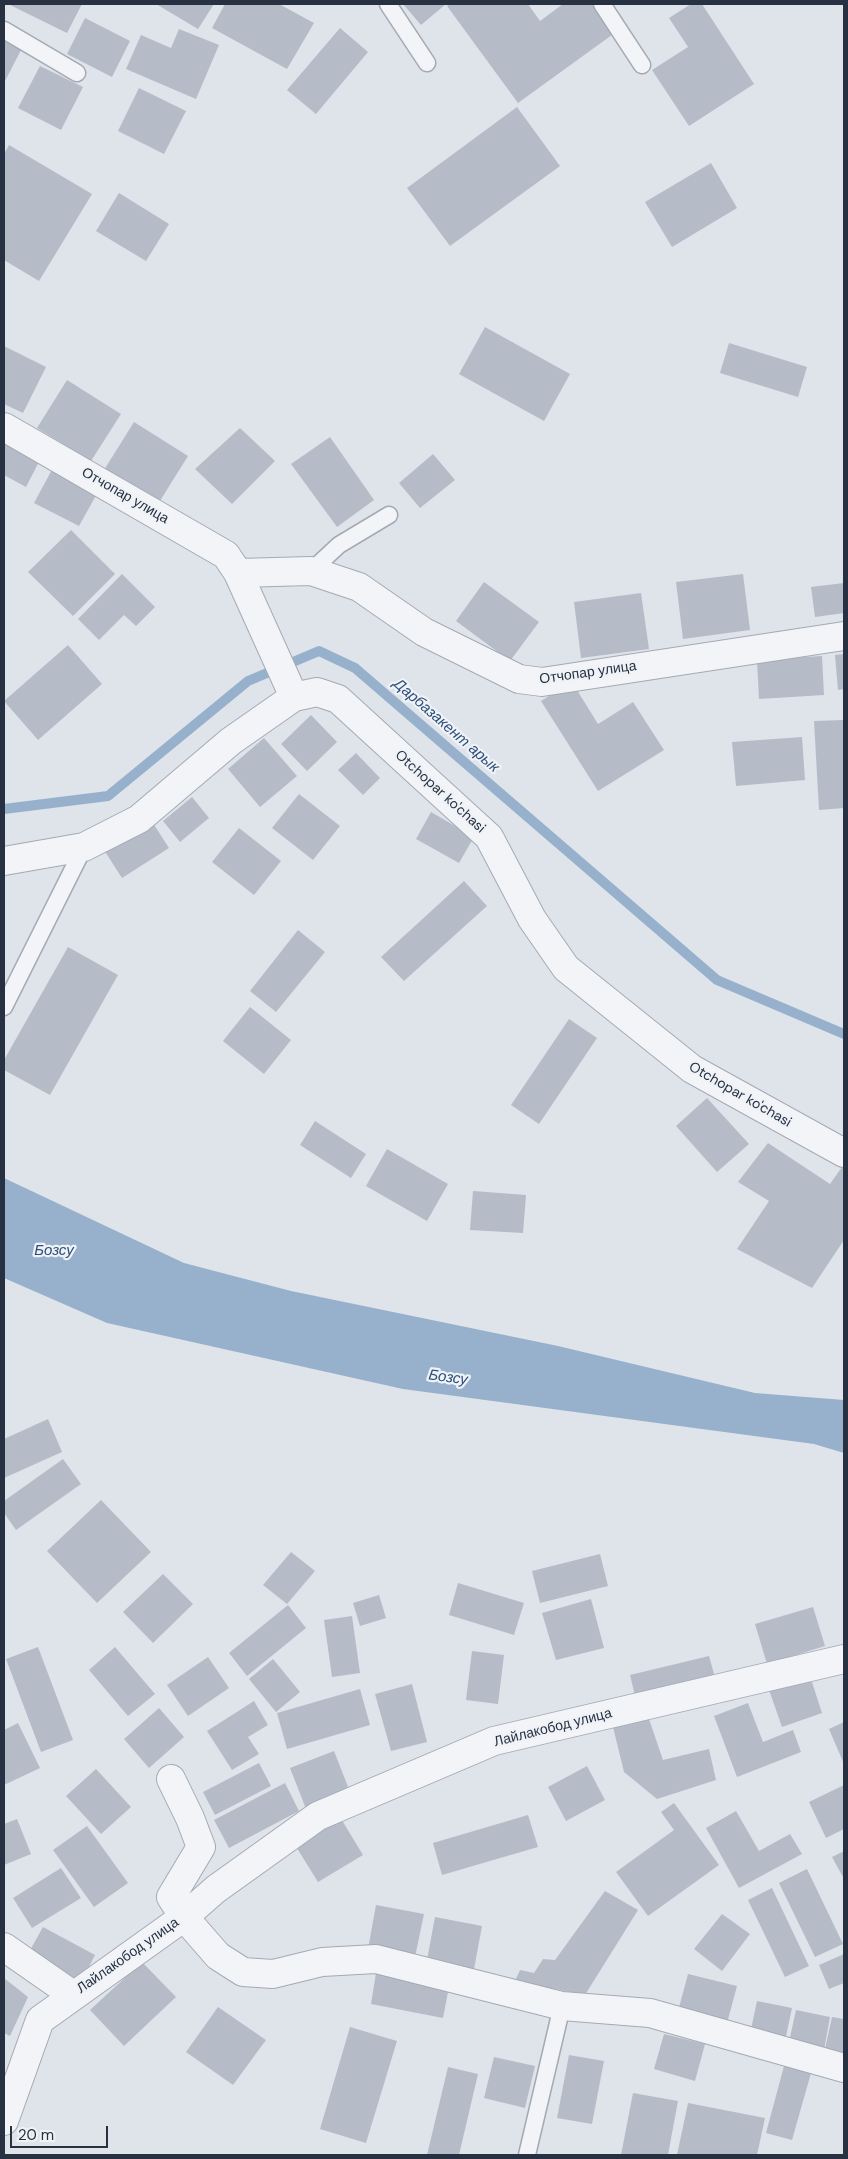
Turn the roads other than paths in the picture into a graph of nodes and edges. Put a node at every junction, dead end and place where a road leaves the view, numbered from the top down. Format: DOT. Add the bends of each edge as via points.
graph roads {
  1 [pos="388,4"];
  2 [pos="602,4"];
  3 [pos="4,30"];
  4 [pos="427,63"];
  5 [pos="642,65"];
  6 [pos="77,73"];
  7 [pos="4,427"];
  8 [pos="389,515"];
  9 [pos="311,571"];
  10 [pos="238,573"];
  11 [pos="844,636"];
  12 [pos="294,697"];
  13 [pos="84,847"];
  14 [pos="4,860"];
  15 [pos="4,1007"];
  16 [pos="844,1153"];
  17 [pos="844,1659"];
  18 [pos="171,1779"];
  19 [pos="184,1917"];
  20 [pos="4,1947"];
  21 [pos="72,1995"];
  22 [pos="562,2006"];
  23 [pos="844,2068"];
  24 [pos="4,2120"];
  25 [pos="527,2155"];
  1 -- 4 [label="lane"];
  2 -- 5 [label="lane"];
  3 -- 6 [label="lane"];
  7 -- 10 [label="street, Отчопар улица" via="226,555"];
  8 -- 9 [label="lane" via="339,545"];
  9 -- 10 [label="street, Отчопар улица"];
  9 -- 11 [label="street, Отчопар улица" via="359,587 424,632 519,679 542,682"];
  10 -- 12 [label="street, Отчопар улица"];
  12 -- 13 [label="street, Otchopar ko'chasi" via="231,741 140,819"];
  12 -- 16 [label="street, Otchopar ko'chasi" via="317,692 338,699 489,837 532,919 566,968 692,1069"];
  13 -- 14 [label="street, Otchopar ko'chasi"];
  13 -- 15 [label="lane"];
  17 -- 19 [label="street, Лайлакобод улица" via="494,1741 318,1816 216,1888"];
  18 -- 19 [label="street, Лайлакобод улица" via="201,1847 171,1897"];
  19 -- 21 [label="street, Лайлакобод улица"];
  19 -- 22 [label="street, Лайлакобод улица" via="218,1956 244,1972 273,1974 322,1962 376,1959"];
  20 -- 21 [label="street, Лайлакобод улица"];
  21 -- 24 [label="street, Лайлакобод улица" via="40,2020"];
  22 -- 23 [label="street, Лайлакобод улица" via="650,2013"];
  22 -- 25 [label="lane"];
}
